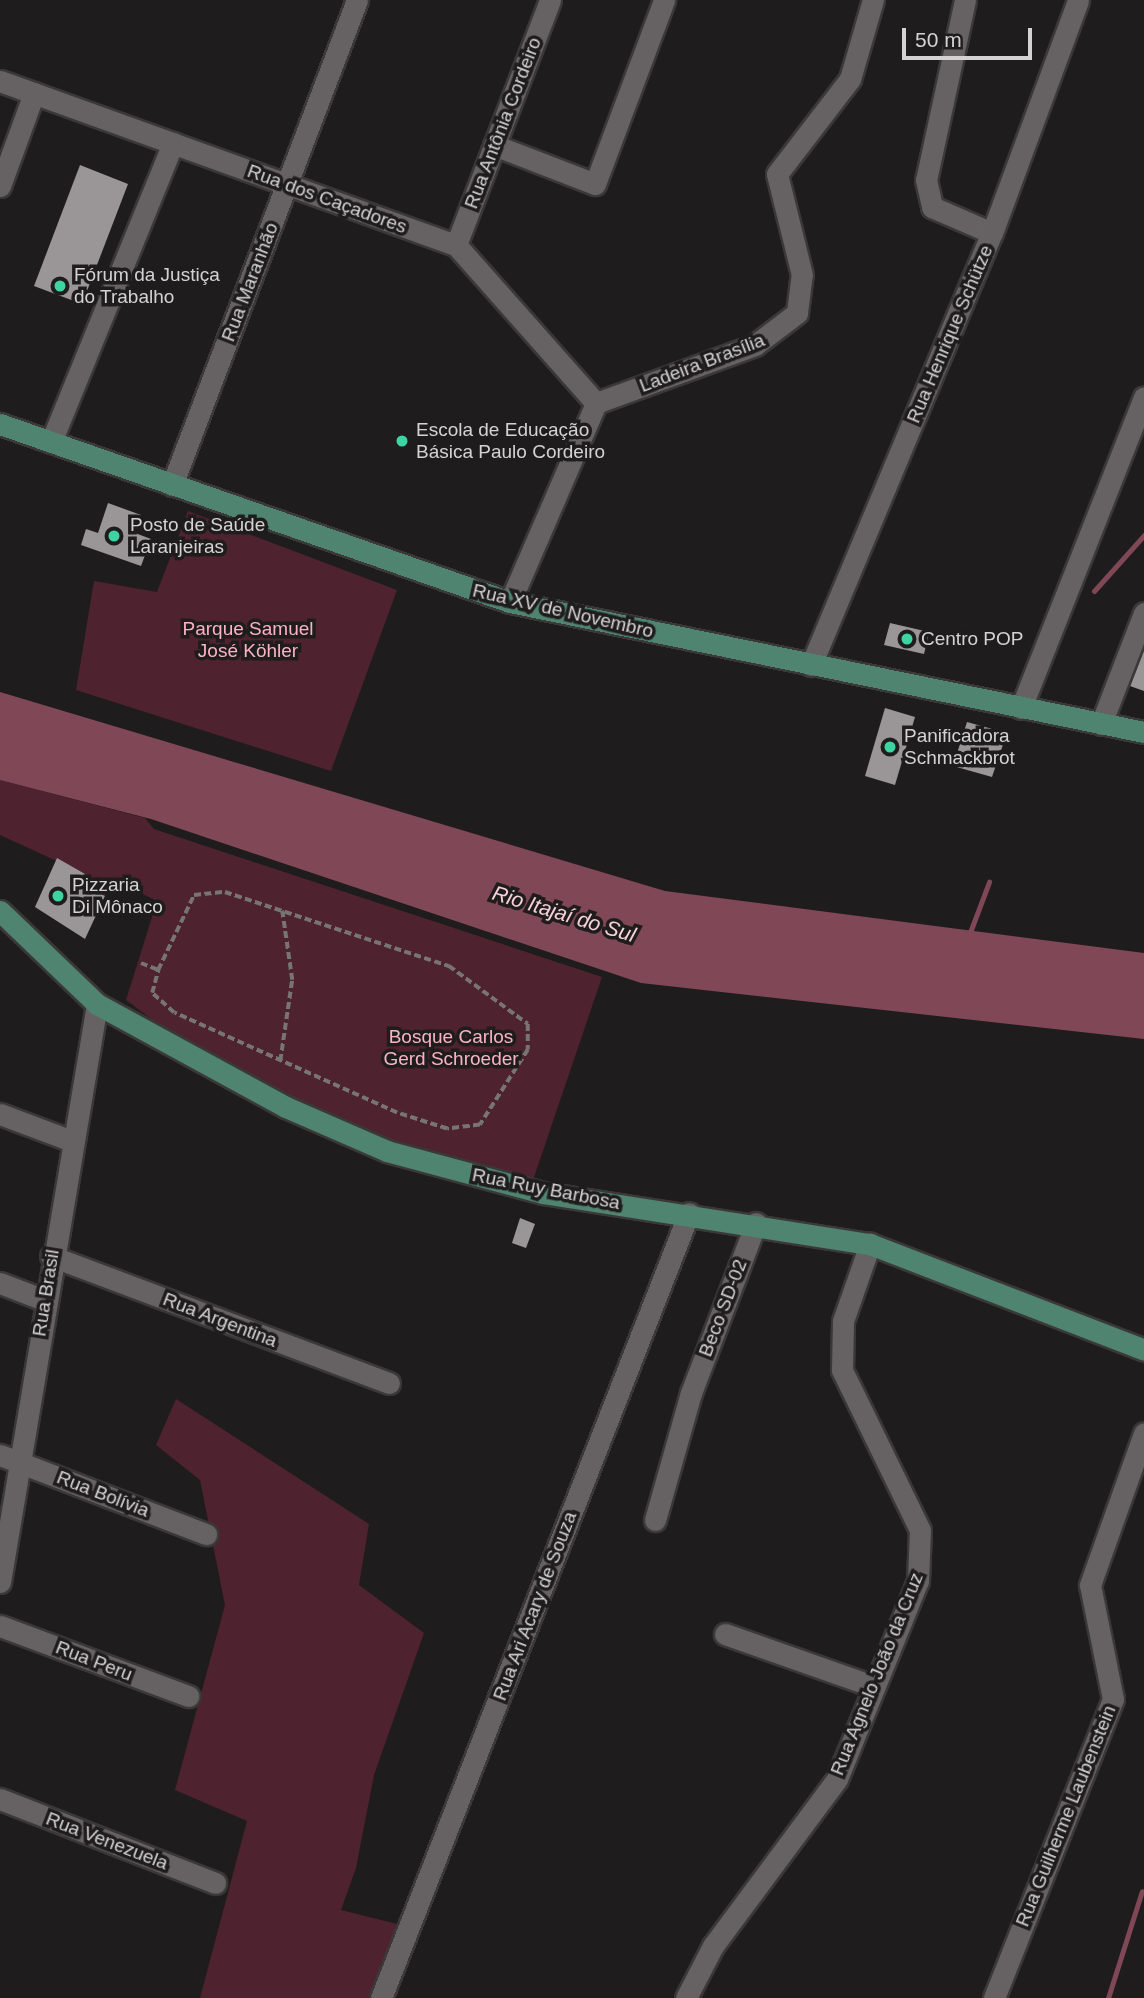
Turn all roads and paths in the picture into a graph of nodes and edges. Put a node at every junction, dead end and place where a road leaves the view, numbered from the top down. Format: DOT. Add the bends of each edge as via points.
graph roads {
  1 [pos="357,0"];
  2 [pos="550,0"];
  3 [pos="664,0"];
  4 [pos="873,0"];
  5 [pos="965,0"];
  6 [pos="1078,0"];
  7 [pos="0,81"];
  8 [pos="34,93"];
  9 [pos="173,143"];
  10 [pos="494,145"];
  11 [pos="2,174"];
  12 [pos="287,185"];
  13 [pos="992,233"];
  14 [pos="456,245"];
  15 [pos="1144,397"];
  16 [pos="596,403"];
  17 [pos="0,424"];
  18 [pos="51,442"];
  19 [pos="172,485"];
  20 [pos="510,602"];
  21 [pos="1144,613"];
  22 [pos="811,665"];
  23 [pos="1021,708"];
  24 [pos="1101,724"];
  25 [pos="1144,732"];
  26 [pos="0,911"];
  27 [pos="282,911"];
  28 [pos="141,963"];
  29 [pos="158,970"];
  30 [pos="97,1004"];
  31 [pos="280,1061"];
  32 [pos="0,1114"];
  33 [pos="72,1141"];
  34 [pos="689,1213"];
  35 [pos="756,1223"];
  36 [pos="870,1244"];
  37 [pos="51,1256"];
  38 [pos="0,1283"];
  39 [pos="44,1300"];
  40 [pos="1144,1350"];
  41 [pos="389,1384"];
  42 [pos="1144,1433"];
  43 [pos="10,1459"];
  44 [pos="654,1520"];
  45 [pos="206,1534"];
  46 [pos="0,1582"];
  47 [pos="0,1626"];
  48 [pos="725,1634"];
  49 [pos="873,1686"];
  50 [pos="188,1696"];
  51 [pos="0,1799"];
  52 [pos="215,1883"];
  53 [pos="381,1998"];
  54 [pos="686,1998"];
  55 [pos="994,1998"];
  1 -- 12 [label="street, Rua Maranhão"];
  2 -- 10 [label="street, Rua Antônia Cordeiro"];
  3 -- 10 [label="street" via="595,184"];
  4 -- 16 [label="street, Ladeira Brasília" via="850,79 777,174 802,275 797,313 755,345"];
  5 -- 13 [label="street" via="926,180 932,207"];
  6 -- 13 [label="street, Rua Henrique Schütze"];
  7 -- 8 [label="street, Rua dos Caçadores"];
  8 -- 9 [label="street, Rua dos Caçadores"];
  8 -- 11 [label="street"];
  9 -- 12 [label="street, Rua dos Caçadores"];
  9 -- 18 [label="street"];
  10 -- 14 [label="street, Rua Antônia Cordeiro"];
  12 -- 14 [label="street, Rua dos Caçadores"];
  12 -- 19 [label="street, Rua Maranhão"];
  13 -- 22 [label="street, Rua Henrique Schütze"];
  14 -- 16 [label="street, Rua dos Caçadores"];
  15 -- 23 [label="street"];
  16 -- 20 [label="street"];
  17 -- 18 [label="main road, Rua XV de Novembro"];
  18 -- 19 [label="main road, Rua XV de Novembro"];
  19 -- 20 [label="main road, Rua XV de Novembro"];
  20 -- 22 [label="main road, Rua XV de Novembro"];
  21 -- 24 [label="street"];
  22 -- 23 [label="main road, Rua XV de Novembro"];
  23 -- 24 [label="main road, Rua XV de Novembro"];
  24 -- 25 [label="main road, Rua XV de Novembro"];
  26 -- 30 [label="main road, Rua Ruy Barbosa"];
  27 -- 29 [label="path" via="225,892 194,895"];
  27 -- 31 [label="path" via="292,981"];
  27 -- 31 [label="path" via="449,966 528,1024 527,1050 480,1125 447,1129 397,1113"];
  28 -- 29 [label="path"];
  29 -- 31 [label="path" via="156,1002"];
  30 -- 33 [label="street, Rua Brasil"];
  30 -- 34 [label="main road, Rua Ruy Barbosa" via="286,1107 387,1151 542,1193"];
  32 -- 33 [label="street"];
  33 -- 37 [label="street, Rua Brasil"];
  34 -- 35 [label="main road, Rua Ruy Barbosa"];
  34 -- 53 [label="street, Rua Ari Acary de Souza"];
  35 -- 36 [label="main road, Rua Ruy Barbosa"];
  35 -- 44 [label="street, Beco SD-02" via="691,1393"];
  36 -- 40 [label="main road, Rua Ruy Barbosa"];
  36 -- 49 [label="street, Rua Agnelo João da Cruz" via="844,1321 842,1370 919,1530 924,1555"];
  37 -- 39 [label="street, Rua Brasil"];
  37 -- 41 [label="street, Rua Argentina"];
  38 -- 39 [label="street"];
  39 -- 43 [label="street, Rua Brasil"];
  42 -- 55 [label="street, Rua Guilherme Laubenstein" via="1090,1585 1113,1699"];
  43 -- 45 [label="street, Rua Bolívia"];
  43 -- 46 [label="street, Rua Brasil"];
  47 -- 50 [label="street, Rua Peru"];
  48 -- 49 [label="street"];
  49 -- 54 [label="street, Rua Agnelo João da Cruz" via="836,1779 713,1946"];
  51 -- 52 [label="street, Rua Venezuela"];
}
